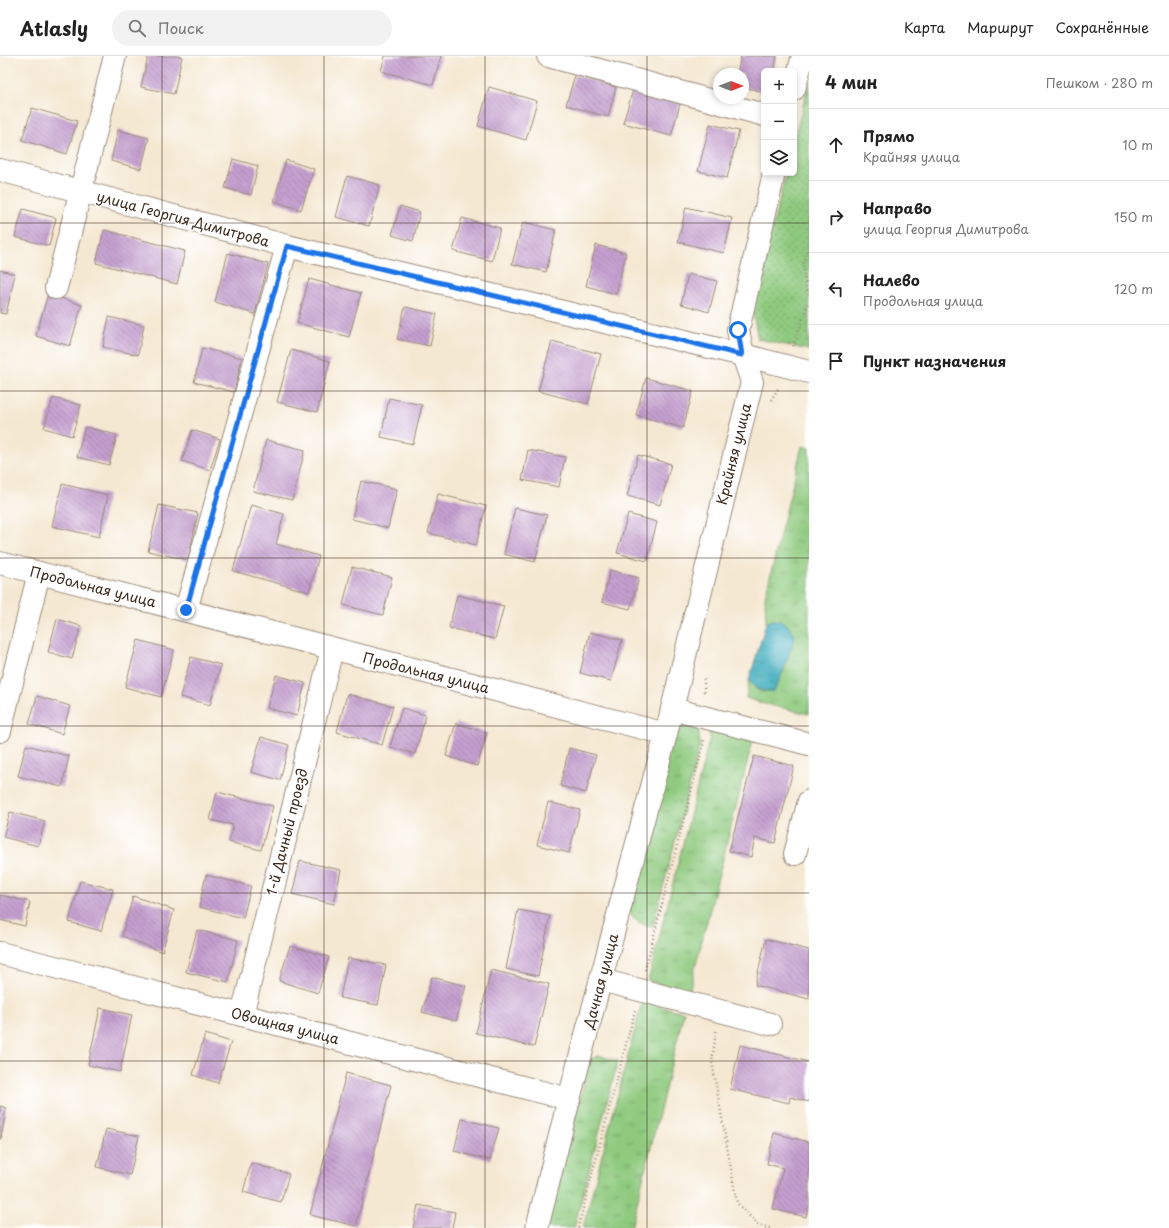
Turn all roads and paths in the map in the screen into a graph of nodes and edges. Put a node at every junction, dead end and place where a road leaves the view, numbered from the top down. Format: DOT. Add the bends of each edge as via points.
graph roads {
  1 [pos="115,56"];
  2 [pos="548,56"];
  3 [pos="803,56"];
  4 [pos="797,78"];
  5 [pos="761,113"];
  6 [pos="0,170"];
  7 [pos="773,176"];
  8 [pos="80,192"];
  9 [pos="809,243"];
  10 [pos="287,246"];
  11 [pos="56,288"];
  12 [pos="809,295"];
  13 [pos="809,301"];
  14 [pos="794,343"];
  15 [pos="742,355"];
  16 [pos="809,372"];
  17 [pos="0,563"];
  18 [pos="39,573"];
  19 [pos="186,610"];
  20 [pos="332,649"];
  21 [pos="672,709"];
  22 [pos="0,731"];
  23 [pos="666,734"];
  24 [pos="809,744"];
  25 [pos="809,801"];
  26 [pos="795,854"];
  27 [pos="0,953"];
  28 [pos="601,980"];
  29 [pos="718,1011"];
  30 [pos="242,1015"];
  31 [pos="770,1024"];
  32 [pos="569,1099"];
  33 [pos="536,1228"];
  34 [pos="770,1228"];
  1 -- 8 [label="street"];
  2 -- 5 [label="street"];
  3 -- 4 [label="street"];
  6 -- 8 [label="street, улица Георгия Димитрова"];
  7 -- 15 [label="street, Крайняя улица" via="738,330"];
  8 -- 10 [label="street, улица Георгия Димитрова"];
  8 -- 11 [label="street"];
  9 -- 12 [label="path" via="803,264"];
  10 -- 15 [label="street, улица Георгия Димитрова"];
  10 -- 19 [label="street"];
  13 -- 14 [label="path"];
  15 -- 16 [label="street, улица Георгия Димитрова"];
  15 -- 21 [label="street, Крайняя улица" via="752,382"];
  17 -- 18 [label="street, Продольная улица"];
  18 -- 19 [label="street, Продольная улица"];
  18 -- 22 [label="street"];
  19 -- 20 [label="street, Продольная улица"];
  20 -- 23 [label="street, Продольная улица"];
  20 -- 30 [label="street, 1-й Дачный проезд"];
  21 -- 23 [label="street, Крайняя улица"];
  21 -- 24 [label="street"];
  23 -- 28 [label="street, Дачная улица"];
  25 -- 26 [label="street"];
  27 -- 30 [label="street, Овощная улица"];
  28 -- 29 [label="street"];
  28 -- 32 [label="street, Дачная улица"];
  29 -- 31 [label="street"];
  29 -- 34 [label="path" via="712,1062 736,1203 758,1225"];
  30 -- 32 [label="street, Овощная улица"];
  32 -- 33 [label="street, Дачная улица"];
}
